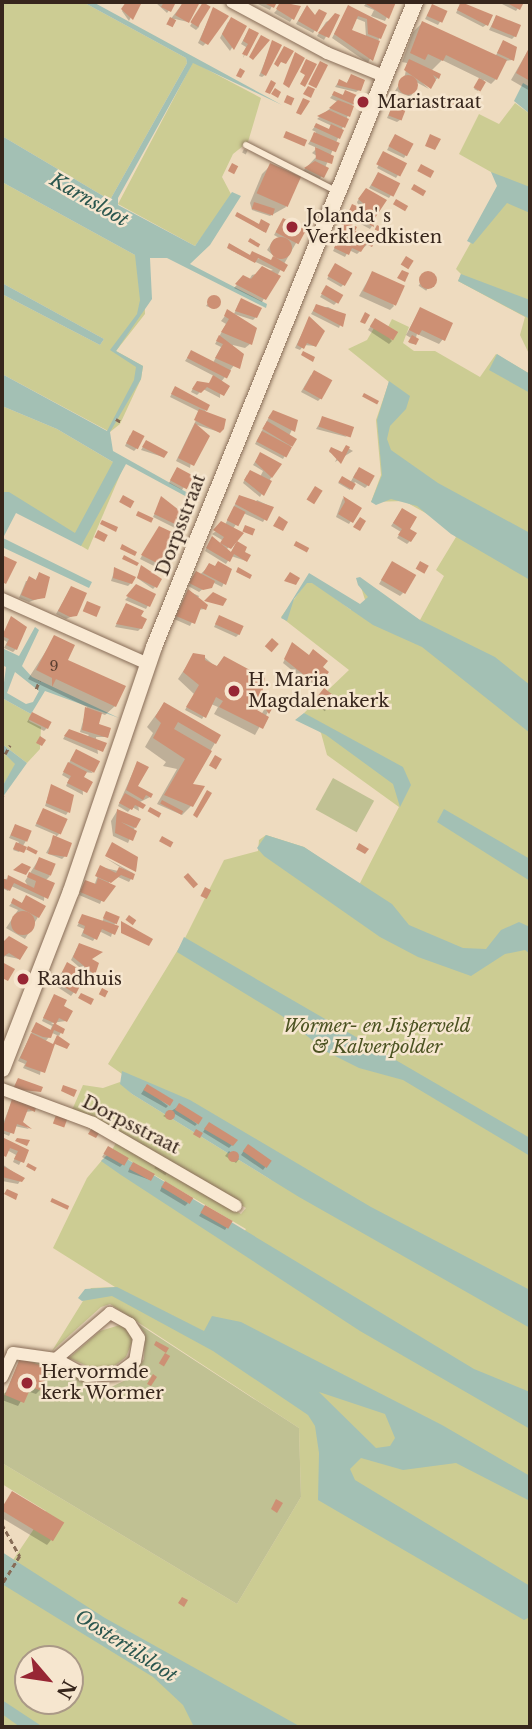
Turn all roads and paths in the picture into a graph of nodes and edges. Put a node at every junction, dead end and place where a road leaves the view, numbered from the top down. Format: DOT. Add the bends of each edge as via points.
graph roads {
  1 [pos="232,2"];
  2 [pos="415,2"];
  3 [pos="384,76"];
  4 [pos="246,145"];
  5 [pos="338,192"];
  6 [pos="116,419"];
  7 [pos="121,422"];
  8 [pos="2,599"];
  9 [pos="148,664"];
  10 [pos="40,681"];
  11 [pos="36,689"];
  12 [pos="10,746"];
  13 [pos="5,754"];
  14 [pos="2,1069"];
  15 [pos="2,1089"];
  16 [pos="236,1206"];
  17 [pos="56,1359"];
  18 [pos="2,1377"];
  19 [pos="2,1524"];
  20 [pos="2,1585"];
  1 -- 3 [label="street" via="327,53"];
  2 -- 3 [label="street, Dorpsstraat"];
  3 -- 5 [label="street, Dorpsstraat"];
  4 -- 5 [label="lane"];
  5 -- 9 [label="street, Dorpsstraat"];
  6 -- 7 [label="path"];
  8 -- 9 [label="street"];
  9 -- 14 [label="street, Dorpsstraat" via="71,891"];
  10 -- 11 [label="path"];
  12 -- 13 [label="path"];
  15 -- 16 [label="street, Dorpsstraat" via="93,1123"];
  17 -- 17 [label="street" via="87,1376 102,1378 135,1361 139,1338 130,1324 110,1313"];
  17 -- 18 [label="street" via="13,1353"];
  19 -- 20 [label="path" via="20,1556"];
}
